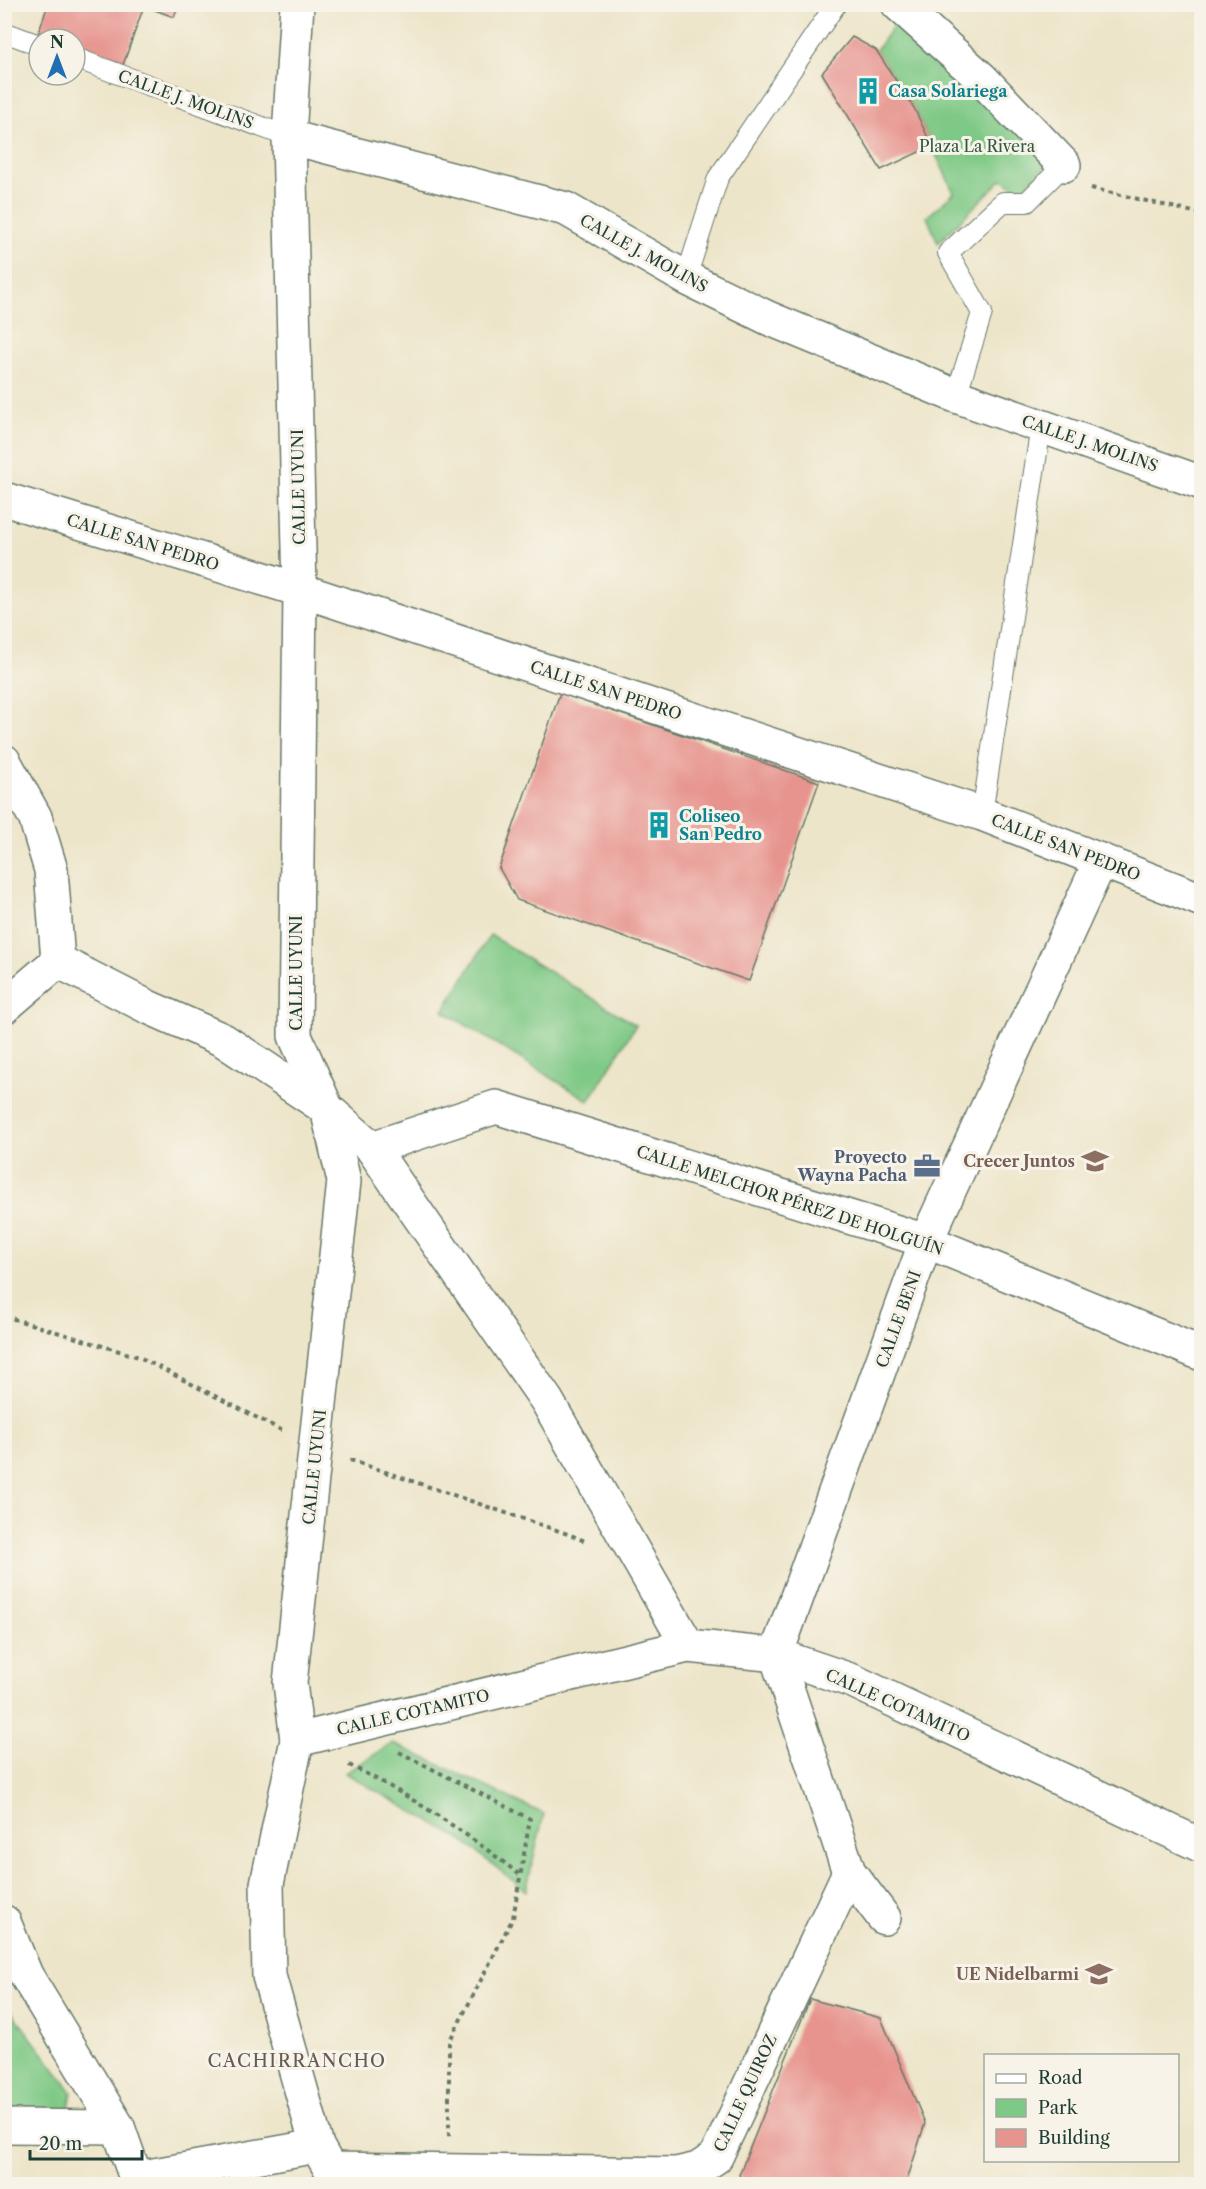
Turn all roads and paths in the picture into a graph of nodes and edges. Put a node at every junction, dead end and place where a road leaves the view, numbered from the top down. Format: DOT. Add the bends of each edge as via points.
graph roads {
  1 [pos="297,4"];
  2 [pos="836,4"];
  3 [pos="898,4"];
  4 [pos="4,32"];
  5 [pos="27,41"];
  6 [pos="87,62"];
  7 [pos="289,137"];
  8 [pos="1064,165"];
  9 [pos="1202,214"];
  10 [pos="686,278"];
  11 [pos="956,396"];
  12 [pos="1041,426"];
  13 [pos="1202,483"];
  14 [pos="4,499"];
  15 [pos="300,590"];
  16 [pos="4,760"];
  17 [pos="982,814"];
  18 [pos="1101,860"];
  19 [pos="1202,900"];
  20 [pos="58,962"];
  21 [pos="4,1007"];
  22 [pos="327,1109"];
  23 [pos="372,1148"];
  24 [pos="926,1241"];
  25 [pos="1202,1354"];
  26 [pos="688,1646"];
  27 [pos="776,1655"];
  28 [pos="350,1727"];
  29 [pos="297,1740"];
  30 [pos="1202,1846"];
  31 [pos="849,1872"];
  32 [pos="520,1875"];
  33 [pos="884,1918"];
  34 [pos="4,1922"];
  35 [pos="4,2126"];
  36 [pos="118,2127"];
  37 [pos="323,2157"];
  38 [pos="434,2170"];
  39 [pos="137,2181"];
  1 -- 7 [label="street, CALLE UYUNI"];
  2 -- 10 [label="lane" via="718,178"];
  3 -- 8 [label="street" via="981,78"];
  4 -- 5 [label="lane"];
  6 -- 7 [label="lane, CALLE J. MOLINS"];
  7 -- 10 [label="street, CALLE J. MOLINS" via="566,209"];
  7 -- 15 [label="street, CALLE UYUNI"];
  8 -- 9 [label="path" via="1083,186"];
  8 -- 11 [label="lane" via="1027,202 1003,202 948,253 982,313"];
  10 -- 11 [label="street, CALLE J. MOLINS" via="768,318"];
  11 -- 12 [label="street, CALLE J. MOLINS"];
  12 -- 13 [label="street, CALLE J. MOLINS"];
  12 -- 17 [label="lane"];
  14 -- 15 [label="street, CALLE SAN PEDRO"];
  15 -- 17 [label="street, CALLE SAN PEDRO"];
  15 -- 22 [label="street, CALLE UYUNI" via="295,1036"];
  16 -- 20 [label="street" via="35,817 51,870"];
  17 -- 18 [label="street, CALLE SAN PEDRO"];
  18 -- 19 [label="street, CALLE SAN PEDRO"];
  18 -- 24 [label="street, CALLE BENI"];
  20 -- 21 [label="street"];
  20 -- 22 [label="street" via="223,1040"];
  22 -- 23 [label="street"];
  22 -- 29 [label="street, CALLE UYUNI" via="344,1181 290,1683"];
  23 -- 24 [label="street, CALLE MELCHOR PÉREZ DE HOLGUÍN" via="496,1107"];
  23 -- 26 [label="street" via="548,1401"];
  24 -- 25 [label="street, CALLE MELCHOR PÉREZ DE HOLGUÍN"];
  24 -- 27 [label="street, CALLE BENI"];
  26 -- 27 [label="street, CALLE COTAMITO"];
  26 -- 28 [label="street, CALLE COTAMITO"];
  27 -- 30 [label="street, CALLE COTAMITO" via="853,1681"];
  27 -- 31 [label="street"];
  28 -- 29 [label="street, CALLE COTAMITO"];
  28 -- 32 [label="path" via="530,1819"];
  29 -- 32 [label="path" via="381,1781 472,1837"];
  29 -- 37 [label="street, CALLE UYUNI" via="267,1884 269,1976"];
  31 -- 33 [label="street"];
  31 -- 38 [label="street, CALLE QUIROZ" via="716,2157 698,2169 676,2174"];
  32 -- 38 [label="path" via="513,1918 449,2042 449,2150"];
  34 -- 36 [label="street" via="26,1975"];
  35 -- 36 [label="street"];
  36 -- 39 [label="street"];
  37 -- 38 [label="street, CALLE QUIROZ"];
  37 -- 39 [label="street, CALLE QUIROZ"];
}
